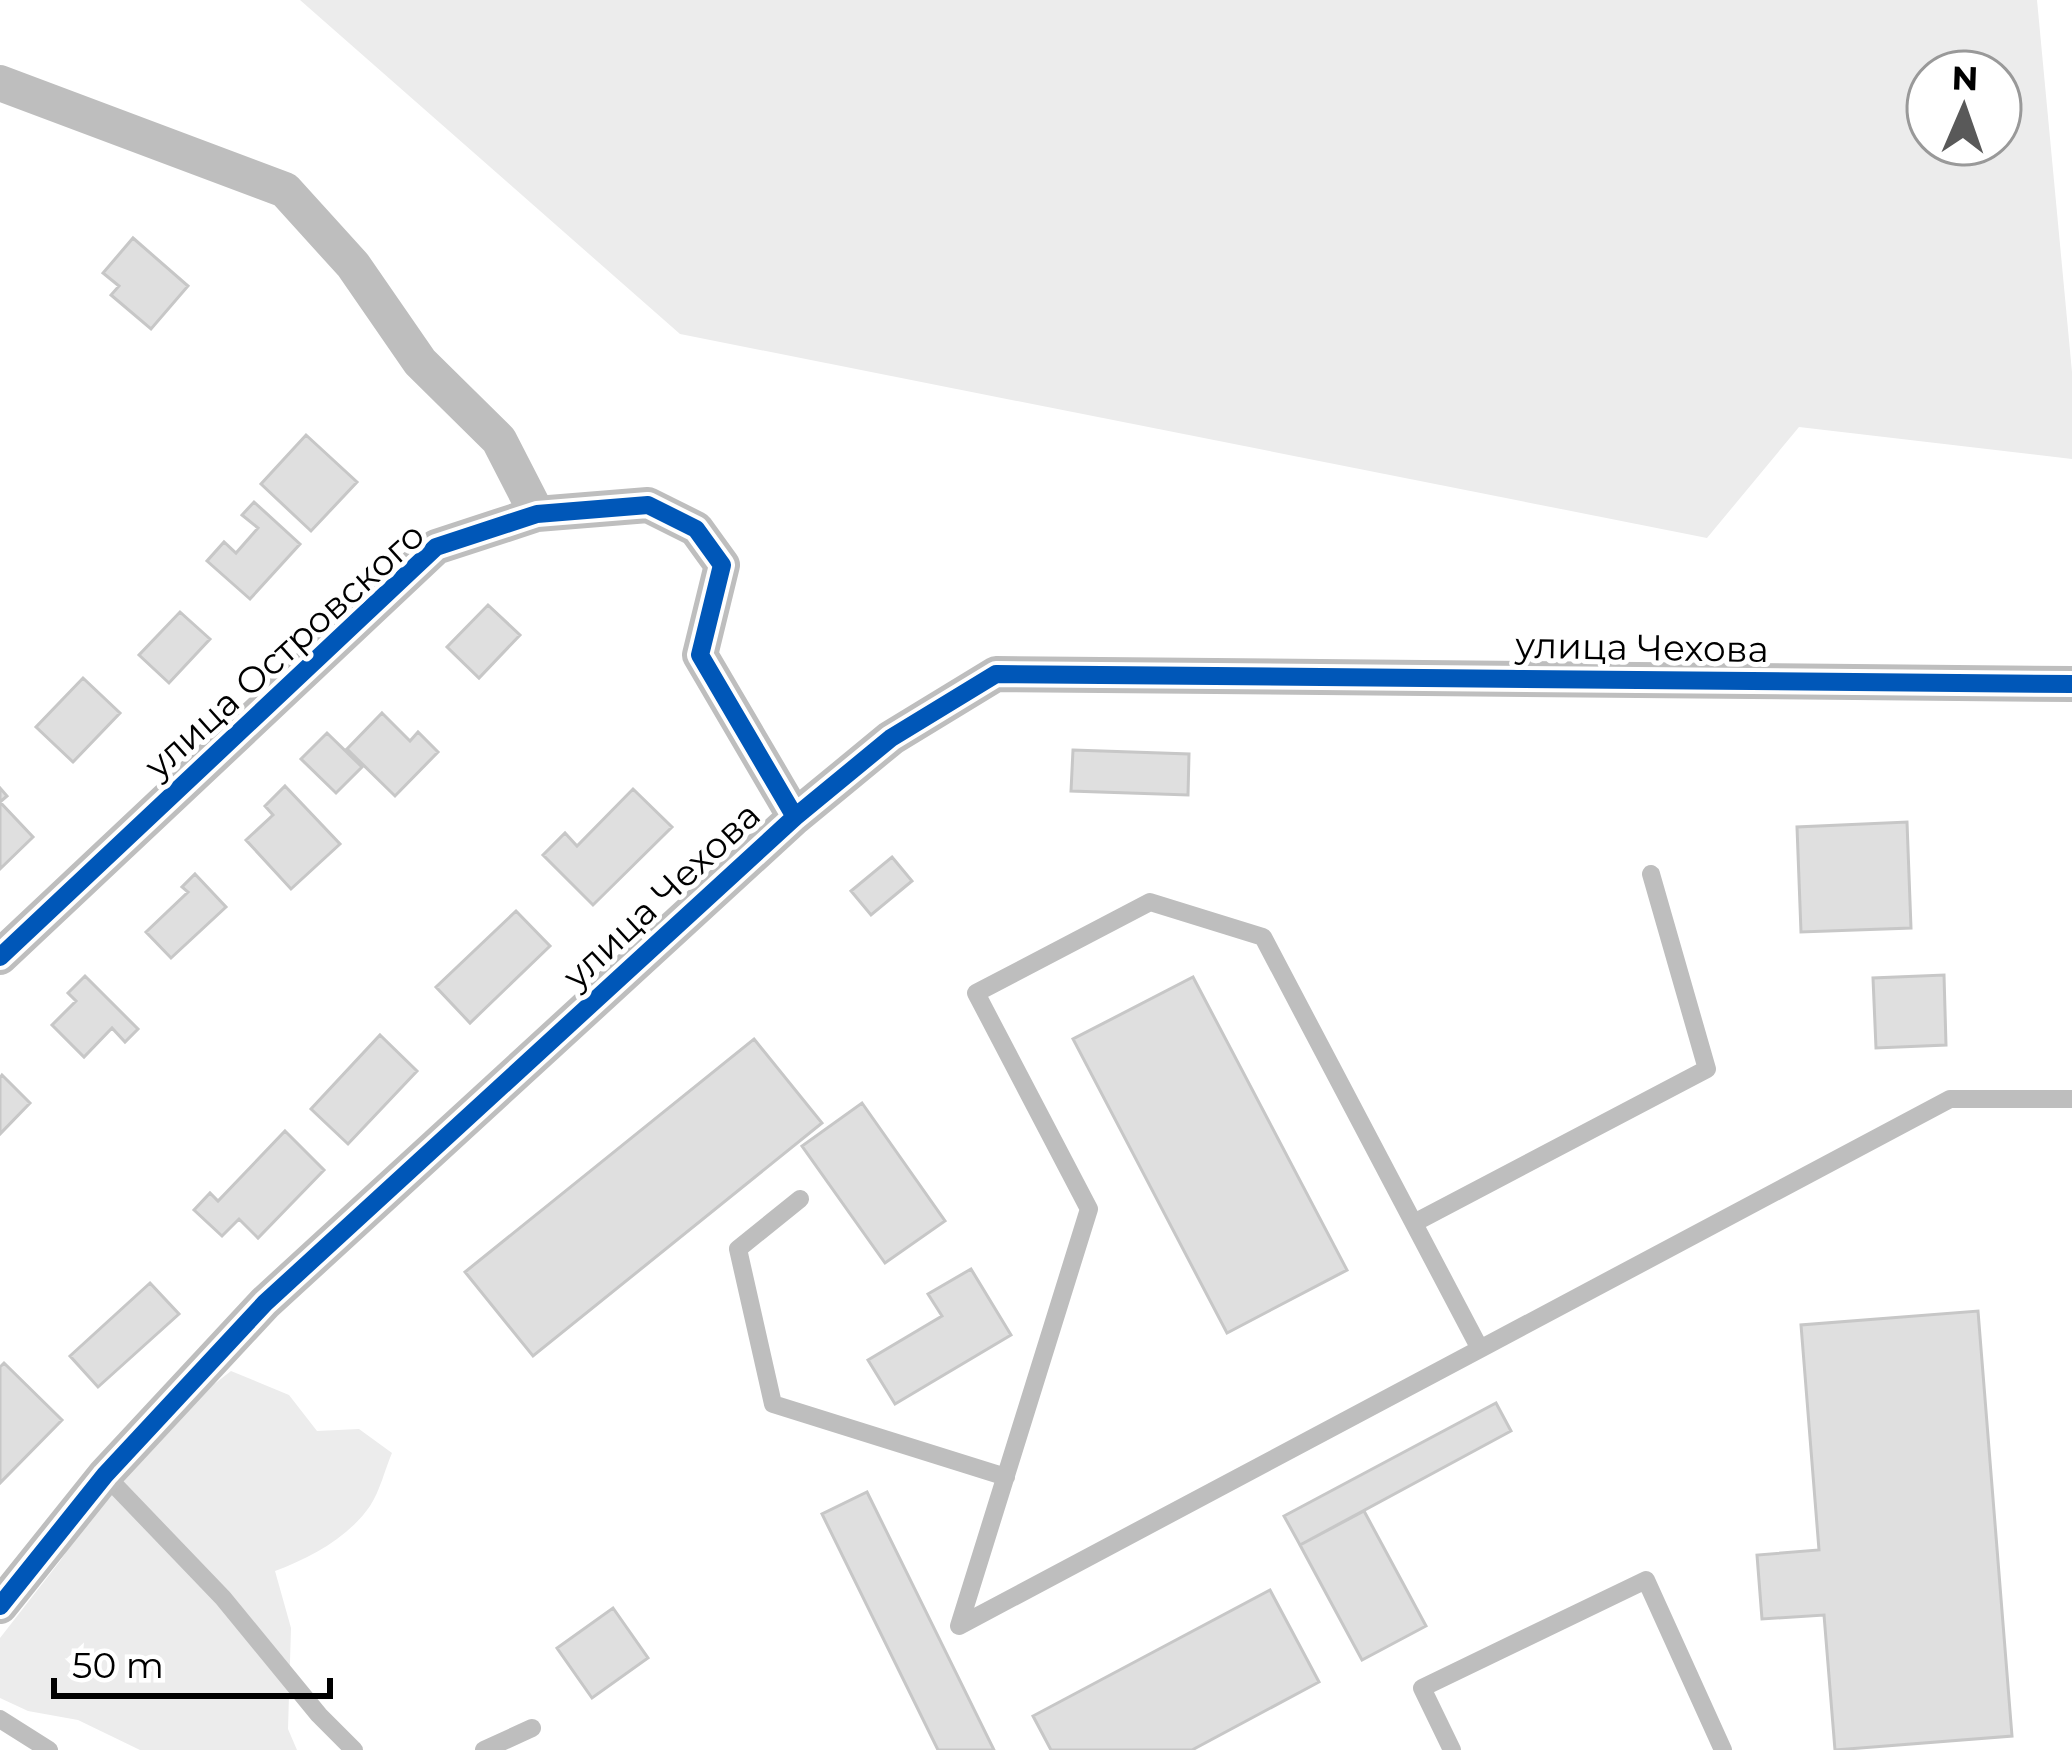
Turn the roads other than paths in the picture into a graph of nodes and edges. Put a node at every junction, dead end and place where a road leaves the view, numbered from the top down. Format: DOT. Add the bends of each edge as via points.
graph roads {
  1 [pos="0,83"];
  2 [pos="537,514"];
  3 [pos="2072,684"];
  4 [pos="795,817"];
  5 [pos="1651,874"];
  6 [pos="0,957"];
  7 [pos="2072,1100"];
  8 [pos="800,1199"];
  9 [pos="1414,1223"];
  10 [pos="1480,1349"];
  11 [pos="105,1474"];
  12 [pos="1006,1477"];
  13 [pos="0,1606"];
  14 [pos="0,1719"];
  15 [pos="532,1728"];
  16 [pos="49,1750"];
  17 [pos="354,1750"];
  18 [pos="484,1750"];
  19 [pos="1452,1750"];
  20 [pos="1723,1750"];
  1 -- 2 [label="street" via="285,190 353,265 420,362 499,440"];
  2 -- 4 [label="street, улица Островского" via="648,505 696,529 722,565 700,655"];
  2 -- 6 [label="street, улица Островского" via="436,547"];
  3 -- 4 [label="street, улица Чехова" via="995,674 890,738"];
  4 -- 11 [label="street, улица Чехова" via="265,1303"];
  5 -- 9 [label="lane" via="1707,1070"];
  7 -- 10 [label="lane" via="1950,1100"];
  8 -- 12 [label="lane" via="738,1249 773,1404"];
  9 -- 10 [label="lane"];
  9 -- 12 [label="lane" via="1263,937 1150,902 976,993 1089,1209"];
  10 -- 12 [label="lane" via="959,1626"];
  11 -- 13 [label="street, улица Чехова"];
  11 -- 17 [label="lane"];
  14 -- 16 [label="lane"];
  15 -- 18 [label="lane"];
  19 -- 20 [label="lane" via="1422,1688 1646,1580"];
}
